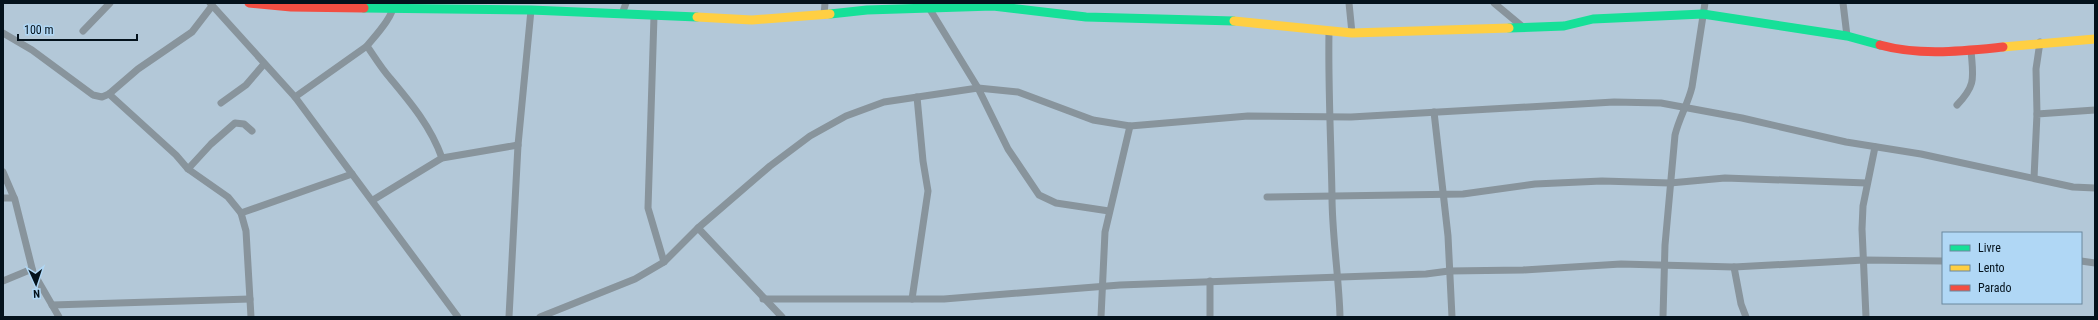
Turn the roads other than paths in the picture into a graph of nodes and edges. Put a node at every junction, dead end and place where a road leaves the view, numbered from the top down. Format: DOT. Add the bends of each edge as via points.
graph roads {
  1 [pos="110,3"];
  2 [pos="249,3"];
  3 [pos="626,3"];
  4 [pos="825,3"];
  5 [pos="1349,3"];
  6 [pos="1494,3"];
  7 [pos="1705,3"];
  8 [pos="1843,3"];
  9 [pos="211,5"];
  10 [pos="332,5"];
  11 [pos="958,5"];
  12 [pos="394,6"];
  13 [pos="929,6"];
  14 [pos="531,10"];
  15 [pos="622,14"];
  16 [pos="1703,14"];
  17 [pos="824,15"];
  18 [pos="654,16"];
  19 [pos="1524,28"];
  20 [pos="83,31"];
  21 [pos="1329,32"];
  22 [pos="1352,33"];
  23 [pos="3,34"];
  24 [pos="1847,36"];
  25 [pos="2095,39"];
  26 [pos="2040,42"];
  27 [pos="367,46"];
  28 [pos="1971,50"];
  29 [pos="264,64"];
  30 [pos="978,88"];
  31 [pos="109,94"];
  32 [pos="295,97"];
  33 [pos="917,97"];
  34 [pos="221,103"];
  35 [pos="1957,105"];
  36 [pos="1684,107"];
  37 [pos="2095,110"];
  38 [pos="1434,112"];
  39 [pos="2037,114"];
  40 [pos="1330,118"];
  41 [pos="1130,126"];
  42 [pos="252,131"];
  43 [pos="518,145"];
  44 [pos="1875,147"];
  45 [pos="442,158"];
  46 [pos="188,169"];
  47 [pos="3,172"];
  48 [pos="352,174"];
  49 [pos="2034,178"];
  50 [pos="1670,183"];
  51 [pos="1867,183"];
  52 [pos="2095,188"];
  53 [pos="1442,194"];
  54 [pos="1332,196"];
  55 [pos="1267,197"];
  56 [pos="3,198"];
  57 [pos="14,198"];
  58 [pos="373,200"];
  59 [pos="1109,210"];
  60 [pos="241,213"];
  61 [pos="698,228"];
  62 [pos="1864,260"];
  63 [pos="1942,261"];
  64 [pos="2082,261"];
  65 [pos="664,262"];
  66 [pos="2095,263"];
  67 [pos="1664,265"];
  68 [pos="1734,267"];
  69 [pos="32,269"];
  70 [pos="1449,271"];
  71 [pos="1339,276"];
  72 [pos="3,281"];
  73 [pos="1210,281"];
  74 [pos="1102,286"];
  75 [pos="250,299"];
  76 [pos="763,299"];
  77 [pos="912,299"];
  78 [pos="52,305"];
  79 [pos="59,317"];
  80 [pos="251,317"];
  81 [pos="458,317"];
  82 [pos="509,317"];
  83 [pos="540,317"];
  84 [pos="782,317"];
  85 [pos="1101,317"];
  86 [pos="1210,317"];
  87 [pos="1340,317"];
  88 [pos="1452,317"];
  89 [pos="1663,317"];
  90 [pos="1746,317"];
  91 [pos="1866,317"];
  1 -- 20 [label="street"];
  2 -- 10 [label="street" via="291,7"];
  3 -- 15 [label="street"];
  4 -- 17 [label="street"];
  5 -- 22 [label="street"];
  6 -- 19 [label="street"];
  7 -- 16 [label="street"];
  8 -- 24 [label="street"];
  9 -- 29 [label="street"];
  9 -- 31 [label="street" via="192,32 138,69"];
  10 -- 12 [label="street"];
  11 -- 13 [label="street"];
  11 -- 21 [label="street" via="993,6 1045,14 1099,18 1219,19"];
  12 -- 14 [label="street"];
  12 -- 27 [label="street"];
  13 -- 17 [label="street"];
  13 -- 30 [label="street"];
  14 -- 15 [label="street"];
  14 -- 43 [label="street"];
  15 -- 18 [label="street"];
  16 -- 19 [label="street" via="1594,19 1564,26"];
  16 -- 24 [label="street"];
  16 -- 36 [label="street" via="1692,87"];
  17 -- 18 [label="street" via="752,20"];
  18 -- 65 [label="street" via="648,208"];
  19 -- 22 [label="street"];
  21 -- 22 [label="street"];
  21 -- 40 [label="street"];
  23 -- 31 [label="street" via="38,54 93,95 102,97"];
  24 -- 28 [label="street" via="1884,46 1928,51"];
  25 -- 26 [label="street"];
  26 -- 28 [label="street"];
  26 -- 39 [label="street" via="2036,69"];
  27 -- 32 [label="street"];
  27 -- 45 [label="street" via="414,107 436,141"];
  28 -- 35 [label="street" via="1971,89"];
  29 -- 32 [label="street"];
  29 -- 34 [label="street" via="246,85"];
  30 -- 33 [label="street"];
  30 -- 41 [label="street" via="1018,92 1093,120"];
  30 -- 59 [label="street" via="1008,149 1039,195 1056,203"];
  31 -- 46 [label="street"];
  32 -- 48 [label="street"];
  33 -- 61 [label="street" via="865,107 810,136 770,166"];
  33 -- 77 [label="street" via="928,191"];
  36 -- 38 [label="street" via="1661,103 1614,102"];
  36 -- 44 [label="street"];
  36 -- 50 [label="street" via="1678,119 1675,135"];
  37 -- 39 [label="street"];
  38 -- 40 [label="street"];
  38 -- 53 [label="street"];
  39 -- 49 [label="street"];
  40 -- 41 [label="street" via="1248,116"];
  40 -- 54 [label="street"];
  41 -- 59 [label="street"];
  42 -- 46 [label="street" via="244,124 235,123"];
  43 -- 45 [label="street"];
  43 -- 82 [label="street"];
  44 -- 49 [label="street"];
  44 -- 51 [label="street"];
  45 -- 58 [label="street"];
  46 -- 60 [label="street" via="228,197"];
  47 -- 57 [label="street"];
  48 -- 58 [label="street"];
  48 -- 60 [label="street"];
  49 -- 52 [label="street" via="2073,187"];
  50 -- 51 [label="street" via="1725,178"];
  50 -- 53 [label="street" via="1602,181 1535,184 1462,194"];
  50 -- 67 [label="street"];
  51 -- 62 [label="street" via="1862,229"];
  53 -- 54 [label="street"];
  53 -- 70 [label="street" via="1448,236"];
  54 -- 55 [label="street"];
  54 -- 71 [label="street"];
  56 -- 57 [label="street"];
  57 -- 69 [label="street"];
  58 -- 81 [label="street"];
  59 -- 74 [label="street" via="1104,241"];
  60 -- 75 [label="street" via="246,230"];
  61 -- 65 [label="street"];
  61 -- 76 [label="street"];
  62 -- 63 [label="street"];
  62 -- 68 [label="street"];
  62 -- 91 [label="street"];
  64 -- 66 [label="street"];
  65 -- 83 [label="street" via="635,279"];
  67 -- 68 [label="street"];
  67 -- 70 [label="street" via="1622,264"];
  67 -- 89 [label="street"];
  68 -- 90 [label="street"];
  69 -- 72 [label="street"];
  69 -- 78 [label="street"];
  70 -- 71 [label="street"];
  70 -- 88 [label="street"];
  71 -- 73 [label="street"];
  71 -- 87 [label="street"];
  73 -- 74 [label="street"];
  73 -- 86 [label="street"];
  74 -- 77 [label="street" via="944,299"];
  74 -- 85 [label="street"];
  75 -- 78 [label="street"];
  75 -- 80 [label="street"];
  76 -- 77 [label="street"];
  76 -- 84 [label="street"];
  78 -- 79 [label="street"];
}
